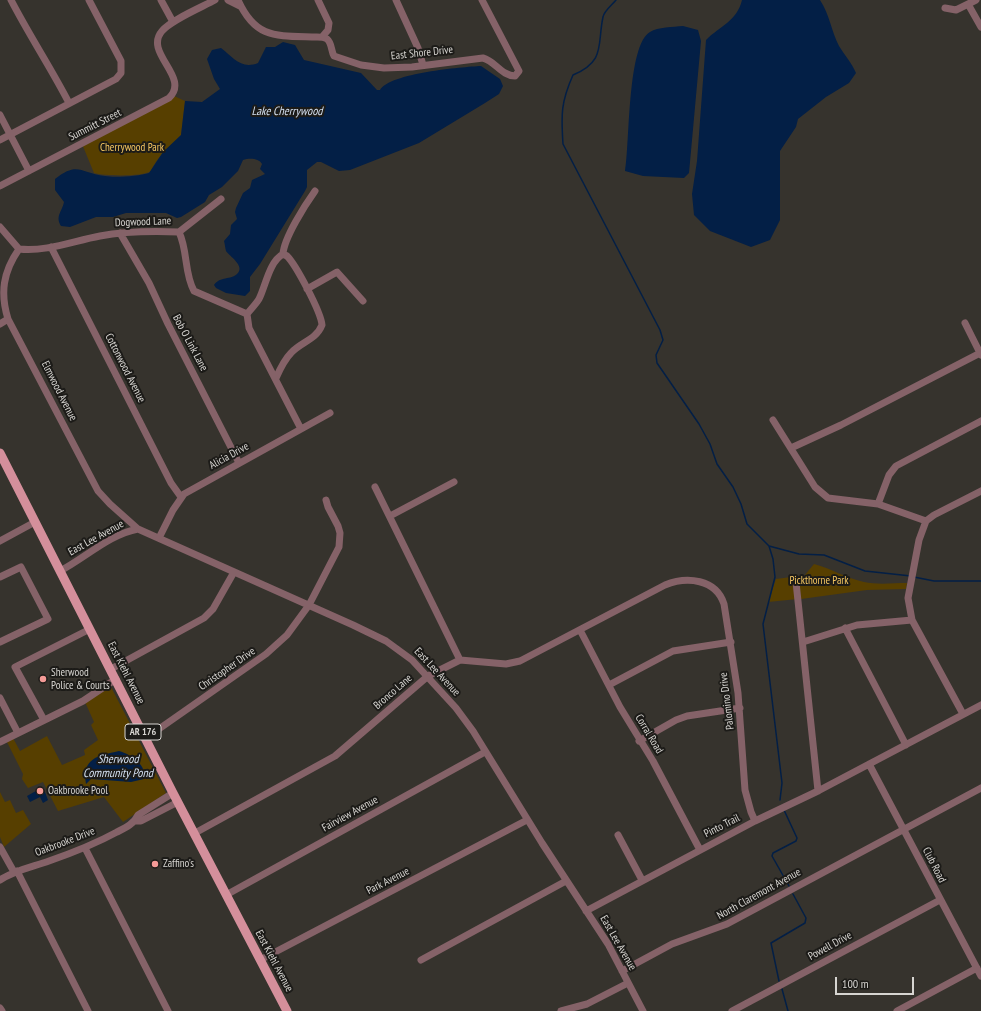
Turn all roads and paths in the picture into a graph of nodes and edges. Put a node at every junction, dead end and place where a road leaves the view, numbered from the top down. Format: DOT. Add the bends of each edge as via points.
graph roads {
  1 [pos="11,0"];
  2 [pos="89,0"];
  3 [pos="161,0"];
  4 [pos="215,0"];
  5 [pos="228,0"];
  6 [pos="238,0"];
  7 [pos="318,0"];
  8 [pos="396,0"];
  9 [pos="482,0"];
  10 [pos="976,0"];
  11 [pos="968,4"];
  12 [pos="241,7"];
  13 [pos="945,8"];
  14 [pos="173,22"];
  15 [pos="981,27"];
  16 [pos="322,37"];
  17 [pos="423,65"];
  18 [pos="69,103"];
  19 [pos="0,115"];
  20 [pos="10,135"];
  21 [pos="0,140"];
  22 [pos="29,171"];
  23 [pos="0,186"];
  24 [pos="315,191"];
  25 [pos="221,199"];
  26 [pos="0,227"];
  27 [pos="179,232"];
  28 [pos="120,233"];
  29 [pos="51,247"];
  30 [pos="19,249"];
  31 [pos="283,254"];
  32 [pos="307,289"];
  33 [pos="363,301"];
  34 [pos="247,314"];
  35 [pos="8,319"];
  36 [pos="965,323"];
  37 [pos="0,324"];
  38 [pos="980,354"];
  39 [pos="276,378"];
  40 [pos="330,413"];
  41 [pos="773,420"];
  42 [pos="981,421"];
  43 [pos="301,429"];
  44 [pos="792,448"];
  45 [pos="0,453"];
  46 [pos="239,463"];
  47 [pos="454,482"];
  48 [pos="375,487"];
  49 [pos="981,491"];
  50 [pos="181,497"];
  51 [pos="326,500"];
  52 [pos="878,504"];
  53 [pos="390,516"];
  54 [pos="926,521"];
  55 [pos="35,522"];
  56 [pos="138,529"];
  57 [pos="159,538"];
  58 [pos="0,541"];
  59 [pos="60,570"];
  60 [pos="234,572"];
  61 [pos="0,577"];
  62 [pos="796,582"];
  63 [pos="708,584"];
  64 [pos="309,605"];
  65 [pos="912,620"];
  66 [pos="845,628"];
  67 [pos="90,629"];
  68 [pos="580,630"];
  69 [pos="0,642"];
  70 [pos="731,642"];
  71 [pos="803,642"];
  72 [pos="460,660"];
  73 [pos="111,669"];
  74 [pos="428,676"];
  75 [pos="116,679"];
  76 [pos="609,685"];
  77 [pos="0,698"];
  78 [pos="981,706"];
  79 [pos="740,708"];
  80 [pos="962,714"];
  81 [pos="44,720"];
  82 [pos="18,733"];
  83 [pos="146,738"];
  84 [pos="1,740"];
  85 [pos="639,741"];
  86 [pos="906,745"];
  87 [pos="485,752"];
  88 [pos="869,764"];
  89 [pos="981,788"];
  90 [pos="818,791"];
  91 [pos="173,793"];
  92 [pos="178,802"];
  93 [pos="527,820"];
  94 [pos="136,821"];
  95 [pos="755,821"];
  96 [pos="904,831"];
  97 [pos="195,833"];
  98 [pos="618,835"];
  99 [pos="0,847"];
  100 [pos="85,848"];
  101 [pos="700,850"];
  102 [pos="15,871"];
  103 [pos="0,880"];
  104 [pos="642,880"];
  105 [pos="566,881"];
  106 [pos="226,895"];
  107 [pos="940,900"];
  108 [pos="586,911"];
  109 [pos="260,960"];
  110 [pos="421,960"];
  111 [pos="977,968"];
  112 [pos="622,971"];
  113 [pos="981,976"];
  114 [pos="628,982"];
  115 [pos="0,1008"];
  116 [pos="2,1011"];
  117 [pos="88,1011"];
  118 [pos="168,1011"];
  119 [pos="286,1011"];
  120 [pos="561,1011"];
  121 [pos="643,1011"];
  122 [pos="732,1011"];
  123 [pos="898,1011"];
  1 -- 18 [label="street"];
  2 -- 18 [label="street" via="119,58 122,70 116,79"];
  3 -- 14 [label="street"];
  4 -- 14 [label="street"];
  5 -- 12 [label="street"];
  6 -- 12 [label="street"];
  7 -- 16 [label="street" via="329,23 328,30"];
  8 -- 17 [label="street"];
  9 -- 17 [label="street, East Shore Drive" via="519,71 517,75 508,75 483,58"];
  10 -- 11 [label="street"];
  11 -- 13 [label="street" via="956,10"];
  11 -- 15 [label="street"];
  12 -- 16 [label="street" via="251,22 264,32"];
  14 -- 22 [label="street, Summitt Street" via="158,36 160,52 176,84 175,91 169,98"];
  16 -- 17 [label="street, East Shore Drive" via="329,42 334,56 361,65 391,68"];
  18 -- 20 [label="street"];
  19 -- 20 [label="street"];
  20 -- 21 [label="street"];
  20 -- 22 [label="street"];
  22 -- 23 [label="street, Summitt Street"];
  24 -- 31 [label="street" via="289,235"];
  25 -- 27 [label="street"];
  26 -- 30 [label="street"];
  27 -- 28 [label="street, Dogwood Lane"];
  27 -- 34 [label="street, Dogwood Lane" via="184,241 189,281 194,291"];
  28 -- 29 [label="street, Dogwood Lane"];
  28 -- 46 [label="street, Bob O Link Lane" via="149,283"];
  29 -- 30 [label="street, Dogwood Lane"];
  29 -- 50 [label="street, Cottonwood Avenue"];
  30 -- 35 [label="street, Elmwood Avenue" via="9,264 3,280 4,306"];
  31 -- 32 [label="street" via="290,259"];
  31 -- 34 [label="street" via="271,268 258,299"];
  32 -- 33 [label="street" via="338,272"];
  32 -- 39 [label="street" via="322,325 314,336 286,358"];
  34 -- 39 [label="street" via="248,328"];
  35 -- 37 [label="street"];
  35 -- 56 [label="street, Elmwood Avenue" via="98,491"];
  36 -- 38 [label="street"];
  38 -- 44 [label="street"];
  39 -- 43 [label="street"];
  40 -- 43 [label="street, Alicia Drive"];
  41 -- 44 [label="street"];
  42 -- 52 [label="street" via="893,468"];
  43 -- 46 [label="street, Alicia Drive"];
  44 -- 52 [label="street" via="814,487 824,496"];
  45 -- 55 [label="main road, East Kiehl Avenue / AR 176"];
  46 -- 50 [label="street, Alicia Drive"];
  47 -- 53 [label="street"];
  48 -- 53 [label="street"];
  49 -- 54 [label="street"];
  50 -- 57 [label="street"];
  51 -- 64 [label="street, Christopher Drive" via="338,526 340,543"];
  52 -- 54 [label="street"];
  53 -- 72 [label="street"];
  54 -- 65 [label="street" via="919,540 908,598"];
  55 -- 58 [label="street"];
  55 -- 59 [label="main road, East Kiehl Avenue / AR 176"];
  56 -- 57 [label="street, East Lee Avenue"];
  56 -- 59 [label="street, East Lee Avenue" via="124,533"];
  57 -- 60 [label="street, East Lee Avenue"];
  59 -- 67 [label="main road, East Kiehl Avenue / AR 176"];
  60 -- 64 [label="street, East Lee Avenue"];
  60 -- 73 [label="street" via="213,609 204,618"];
  61 -- 69 [label="street" via="21,567 48,619"];
  62 -- 71 [label="street"];
  63 -- 68 [label="street, Bronco Lane" via="687,580 670,583"];
  63 -- 70 [label="street, Palomino Drive" via="722,597"];
  64 -- 74 [label="street, East Lee Avenue" via="386,641 412,660"];
  64 -- 83 [label="street, Christopher Drive" via="286,635 266,654"];
  65 -- 66 [label="street"];
  65 -- 80 [label="street"];
  66 -- 71 [label="street"];
  66 -- 86 [label="street"];
  67 -- 73 [label="main road, East Kiehl Avenue / AR 176"];
  67 -- 81 [label="street" via="15,667"];
  68 -- 72 [label="street, Bronco Lane" via="525,659 512,663"];
  68 -- 76 [label="street, Corral Road"];
  70 -- 76 [label="street" via="673,652"];
  70 -- 79 [label="street, Palomino Drive"];
  71 -- 90 [label="street"];
  72 -- 74 [label="street, Bronco Lane"];
  73 -- 75 [label="main road, East Kiehl Avenue / AR 176"];
  74 -- 87 [label="street, East Lee Avenue" via="464,718"];
  74 -- 97 [label="street, Bronco Lane" via="335,756"];
  75 -- 81 [label="street" via="83,701"];
  75 -- 83 [label="main road, East Kiehl Avenue / AR 176"];
  76 -- 85 [label="street, Corral Road"];
  77 -- 82 [label="street"];
  78 -- 80 [label="street, Pinto Trail"];
  79 -- 85 [label="street" via="687,716"];
  79 -- 95 [label="street, Palomino Drive" via="745,790"];
  80 -- 86 [label="street, Pinto Trail"];
  81 -- 82 [label="street"];
  82 -- 84 [label="street"];
  83 -- 91 [label="main road, East Kiehl Avenue / AR 176"];
  85 -- 101 [label="street, Corral Road" via="653,761"];
  86 -- 88 [label="street, Pinto Trail"];
  87 -- 93 [label="street, East Lee Avenue"];
  87 -- 106 [label="street, Fairview Avenue"];
  88 -- 90 [label="street, Pinto Trail"];
  88 -- 96 [label="street, Club Road"];
  89 -- 96 [label="street, North Claremont Avenue"];
  90 -- 95 [label="street, Pinto Trail"];
  91 -- 92 [label="main road, East Kiehl Avenue / AR 176"];
  91 -- 94 [label="street, Oakbrooke Drive" via="138,815"];
  92 -- 94 [label="street, Oakbrooke Drive" via="142,821"];
  92 -- 97 [label="main road, East Kiehl Avenue / AR 176"];
  93 -- 105 [label="street, East Lee Avenue"];
  93 -- 109 [label="street, Park Avenue"];
  94 -- 100 [label="street, Oakbrooke Drive"];
  95 -- 101 [label="street, Pinto Trail"];
  96 -- 107 [label="street, Club Road"];
  96 -- 112 [label="street, North Claremont Avenue" via="727,924 672,944"];
  97 -- 106 [label="main road, East Kiehl Avenue / AR 176"];
  98 -- 104 [label="street"];
  99 -- 102 [label="street"];
  100 -- 102 [label="street, Oakbrooke Drive"];
  100 -- 118 [label="street"];
  101 -- 104 [label="street, Pinto Trail"];
  102 -- 103 [label="street, Oakbrooke Drive"];
  102 -- 117 [label="street"];
  104 -- 108 [label="street, Pinto Trail"];
  105 -- 108 [label="street, East Lee Avenue"];
  105 -- 110 [label="street"];
  106 -- 109 [label="main road, East Kiehl Avenue / AR 176"];
  107 -- 111 [label="street, Club Road"];
  107 -- 122 [label="street, Powell Drive"];
  108 -- 112 [label="street, East Lee Avenue"];
  109 -- 119 [label="main road, East Kiehl Avenue / AR 176"];
  111 -- 113 [label="street, Club Road"];
  111 -- 123 [label="street"];
  112 -- 114 [label="street, East Lee Avenue"];
  114 -- 120 [label="street" via="587,1004"];
  114 -- 121 [label="street, East Lee Avenue"];
  115 -- 116 [label="street"];
}
